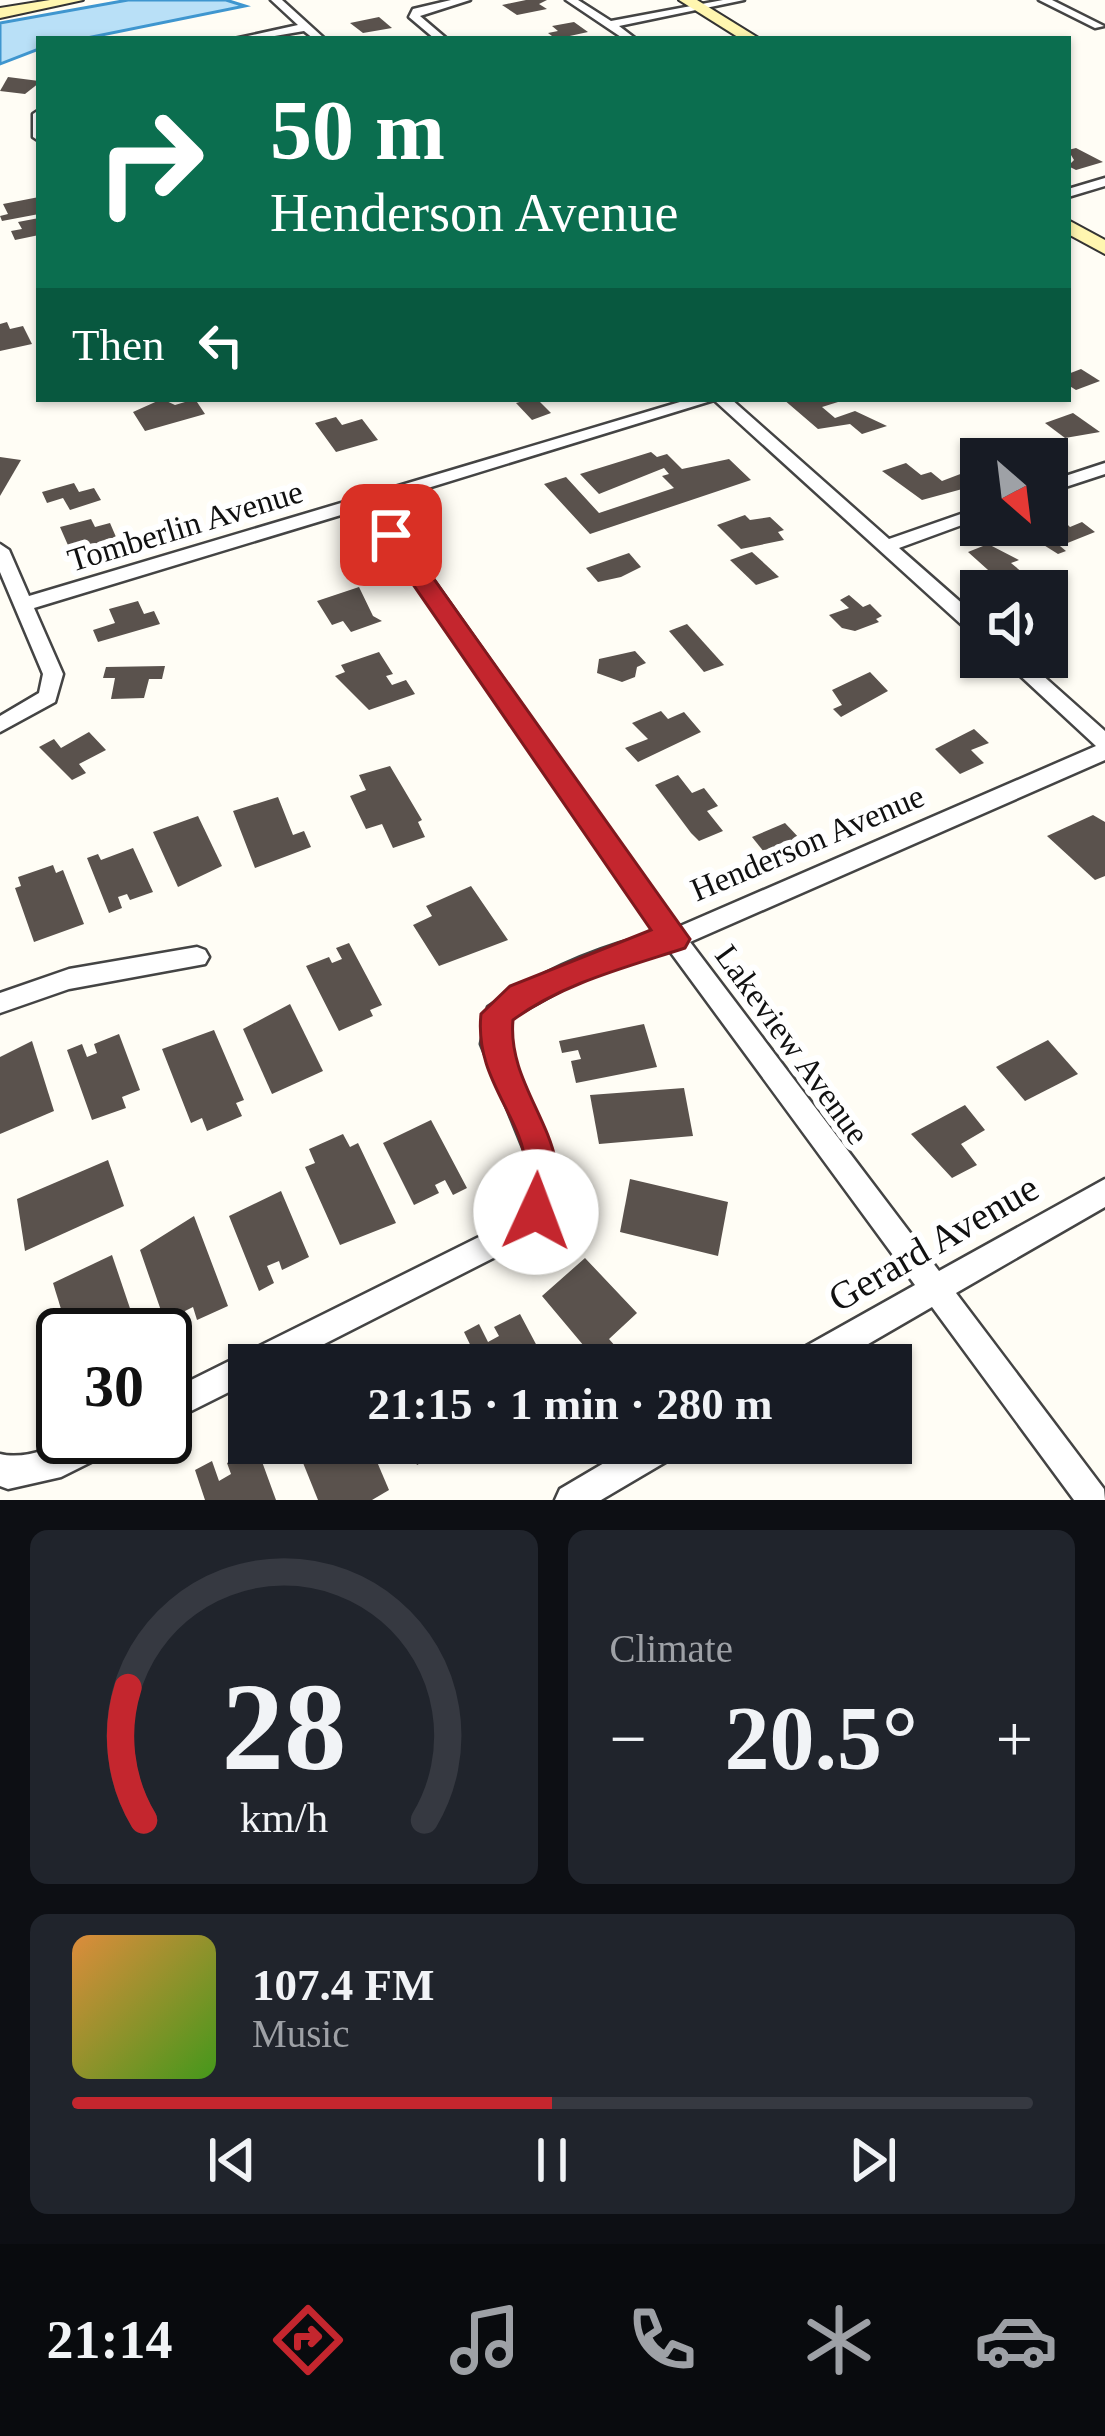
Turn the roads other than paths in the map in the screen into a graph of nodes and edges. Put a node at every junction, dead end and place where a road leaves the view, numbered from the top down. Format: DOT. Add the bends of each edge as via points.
graph roads {
  1 [pos="76,0"];
  2 [pos="276,0"];
  3 [pos="465,0"];
  4 [pos="571,0"];
  5 [pos="739,0"];
  6 [pos="1044,0"];
  7 [pos="697,6"];
  8 [pos="0,13"];
  9 [pos="1100,26"];
  10 [pos="306,27"];
  11 [pos="613,27"];
  12 [pos="256,36"];
  13 [pos="316,36"];
  14 [pos="438,36"];
  15 [pos="626,36"];
  16 [pos="747,36"];
  17 [pos="1105,182"];
  18 [pos="1071,192"];
  19 [pos="1071,228"];
  20 [pos="1105,248"];
  21 [pos="696,402"];
  22 [pos="725,402"];
  23 [pos="1105,468"];
  24 [pos="1068,481"];
  25 [pos="368,501"];
  26 [pos="960,520"];
  27 [pos="886,546"];
  28 [pos="0,550"];
  29 [pos="25,604"];
  30 [pos="960,612"];
  31 [pos="1032,678"];
  32 [pos="0,725"];
  33 [pos="1105,747"];
  34 [pos="674,939"];
  35 [pos="197,957"];
  36 [pos="0,1004"];
  37 [pos="1105,1192"];
  38 [pos="933,1290"];
  39 [pos="294,1344"];
  40 [pos="839,1344"];
  41 [pos="228,1377"];
  42 [pos="192,1395"];
  43 [pos="48,1464"];
  44 [pos="632,1464"];
  45 [pos="0,1470"];
  46 [pos="571,1500"];
  47 [pos="1093,1500"];
  1 -- 8 [label="street"];
  2 -- 10 [label="street"];
  3 -- 14 [label="street" via="417,11 414,17"];
  4 -- 11 [label="street"];
  5 -- 7 [label="street"];
  6 -- 9 [label="street"];
  7 -- 11 [label="street"];
  7 -- 16 [label="street"];
  10 -- 12 [label="street"];
  10 -- 13 [label="street"];
  11 -- 15 [label="street"];
  17 -- 18 [label="street"];
  19 -- 20 [label="street"];
  21 -- 25 [label="street, Tomberlin Avenue"];
  22 -- 27 [label="street"];
  23 -- 24 [label="street"];
  25 -- 29 [label="street, Tomberlin Avenue"];
  25 -- 34 [label="street, Lakeview Avenue"];
  26 -- 27 [label="street"];
  27 -- 30 [label="street"];
  28 -- 29 [label="street"];
  29 -- 32 [label="street" via="53,674 48,697"];
  31 -- 33 [label="street"];
  33 -- 34 [label="street, Henderson Avenue"];
  34 -- 38 [label="street, Lakeview Avenue"];
  34 -- 39 [label="street, Henderson Avenue" via="624,952 497,1014 494,1044 544,1167 536,1212 497,1242"];
  35 -- 36 [label="street" via="69,979"];
  37 -- 38 [label="street, Gerard Avenue"];
  38 -- 40 [label="street, Gerard Avenue"];
  38 -- 47 [label="street, Lakeview Avenue"];
  41 -- 42 [label="street, Henderson Avenue"];
  43 -- 45 [label="street"];
  44 -- 46 [label="street"];
}
